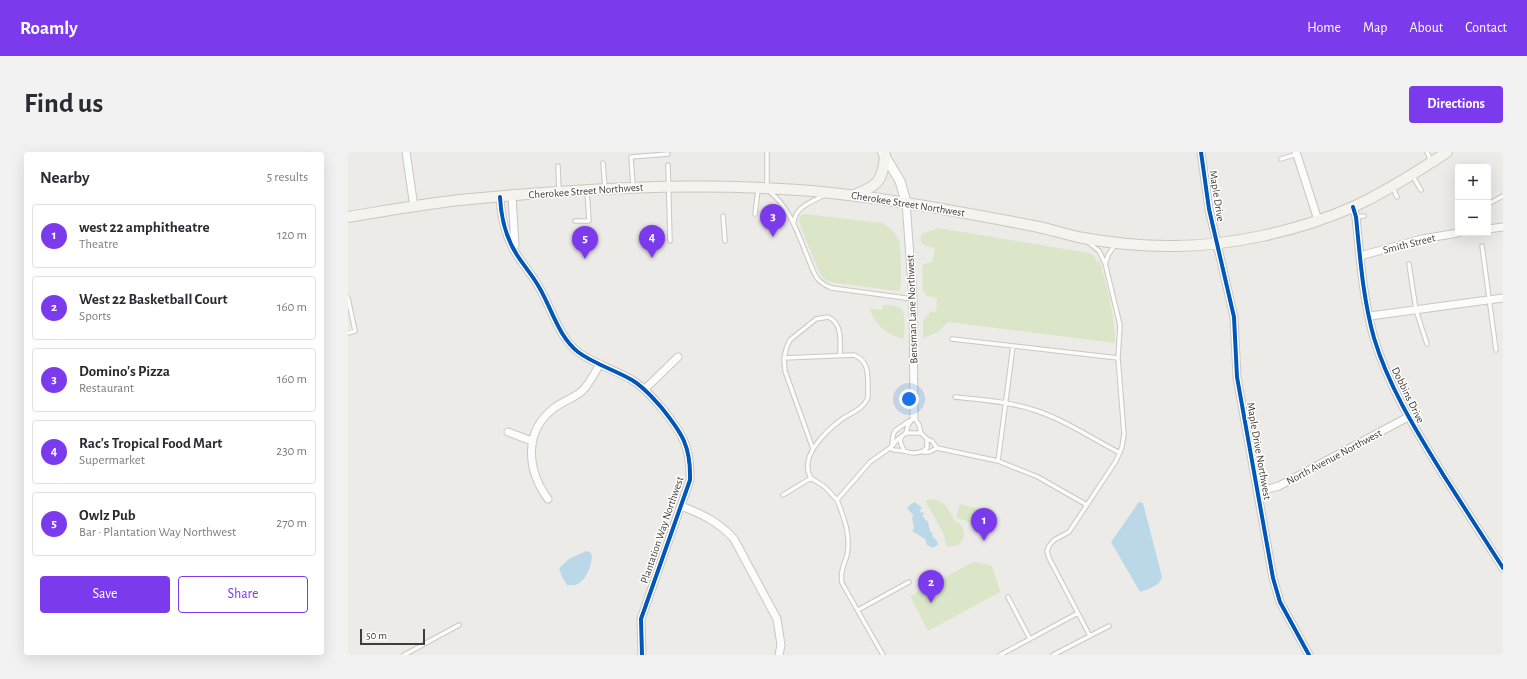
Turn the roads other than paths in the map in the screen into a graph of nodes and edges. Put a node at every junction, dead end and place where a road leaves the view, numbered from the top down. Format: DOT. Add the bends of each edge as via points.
graph roads {
  1 [pos="406,152"];
  2 [pos="767,152"];
  3 [pos="1201,152"];
  4 [pos="1427,152"];
  5 [pos="1447,152"];
  6 [pos="884,153"];
  7 [pos="1297,153"];
  8 [pos="668,154"];
  9 [pos="1281,159"];
  10 [pos="1432,162"];
  11 [pos="603,163"];
  12 [pos="668,165"];
  13 [pos="558,166"];
  14 [pos="1412,175"];
  15 [pos="668,186"];
  16 [pos="633,187"];
  17 [pos="1392,187"];
  18 [pos="605,189"];
  19 [pos="762,189"];
  20 [pos="587,190"];
  21 [pos="1421,190"];
  22 [pos="560,192"];
  23 [pos="829,193"];
  24 [pos="854,195"];
  25 [pos="512,196"];
  26 [pos="1503,196"];
  27 [pos="500,197"];
  28 [pos="1397,197"];
  29 [pos="906,202"];
  30 [pos="1491,202"];
  31 [pos="414,207"];
  32 [pos="1353,207"];
  33 [pos="755,214"];
  34 [pos="723,216"];
  35 [pos="1364,216"];
  36 [pos="348,217"];
  37 [pos="1356,217"];
  38 [pos="1318,220"];
  39 [pos="576,221"];
  40 [pos="794,223"];
  41 [pos="1503,227"];
  42 [pos="1491,229"];
  43 [pos="1455,234"];
  44 [pos="1082,238"];
  45 [pos="670,241"];
  46 [pos="725,241"];
  47 [pos="1118,242"];
  48 [pos="1216,243"];
  49 [pos="1482,246"];
  50 [pos="516,253"];
  51 [pos="1360,256"];
  52 [pos="1106,263"];
  53 [pos="1409,264"];
  54 [pos="348,298"];
  55 [pos="1503,298"];
  56 [pos="913,299"];
  57 [pos="1489,300"];
  58 [pos="1416,310"];
  59 [pos="1370,316"];
  60 [pos="348,333"];
  61 [pos="952,339"];
  62 [pos="1427,344"];
  63 [pos="1012,346"];
  64 [pos="1496,350"];
  65 [pos="840,355"];
  66 [pos="678,356"];
  67 [pos="784,358"];
  68 [pos="1118,358"];
  69 [pos="600,364"];
  70 [pos="645,389"];
  71 [pos="955,397"];
  72 [pos="1006,402"];
  73 [pos="1408,417"];
  74 [pos="913,418"];
  75 [pos="508,432"];
  76 [pos="906,433"];
  77 [pos="921,433"];
  78 [pos="902,436"];
  79 [pos="927,439"];
  80 [pos="532,441"];
  81 [pos="891,446"];
  82 [pos="938,448"];
  83 [pos="813,449"];
  84 [pos="904,451"];
  85 [pos="923,452"];
  86 [pos="1120,453"];
  87 [pos="998,461"];
  88 [pos="811,478"];
  89 [pos="1257,492"];
  90 [pos="783,494"];
  91 [pos="548,499"];
  92 [pos="837,500"];
  93 [pos="1087,505"];
  94 [pos="681,506"];
  95 [pos="1503,568"];
  96 [pos="909,582"];
  97 [pos="1008,597"];
  98 [pos="858,610"];
  99 [pos="1078,613"];
  100 [pos="459,625"];
  101 [pos="1109,626"];
  102 [pos="1090,636"];
  103 [pos="1030,639"];
  104 [pos="404,655"];
  105 [pos="642,655"];
  106 [pos="779,655"];
  107 [pos="883,655"];
  108 [pos="1000,655"];
  109 [pos="1052,655"];
  110 [pos="1309,655"];
  1 -- 31 [label="street"];
  2 -- 19 [label="lane"];
  3 -- 48 [label="street, Maple Drive"];
  4 -- 10 [label="lane"];
  5 -- 10 [label="main road, Cherokee Street Northwest"];
  6 -- 24 [label="main road" via="883,170 879,181 871,188"];
  6 -- 29 [label="street" via="900,181"];
  7 -- 9 [label="lane"];
  7 -- 38 [label="street"];
  8 -- 16 [label="lane" via="631,157"];
  10 -- 14 [label="main road, Cherokee Street Northwest"];
  11 -- 18 [label="lane"];
  12 -- 15 [label="lane"];
  13 -- 22 [label="lane"];
  14 -- 17 [label="main road, Cherokee Street Northwest"];
  14 -- 21 [label="lane"];
  15 -- 16 [label="main road, Cherokee Street Northwest"];
  15 -- 19 [label="main road, Cherokee Street Northwest"];
  15 -- 45 [label="lane"];
  16 -- 18 [label="main road, Cherokee Street Northwest"];
  17 -- 28 [label="lane"];
  17 -- 32 [label="main road, Cherokee Street Northwest"];
  18 -- 20 [label="main road, Cherokee Street Northwest"];
  19 -- 23 [label="main road, Cherokee Street Northwest"];
  19 -- 33 [label="lane"];
  19 -- 40 [label="lane" via="779,199"];
  20 -- 22 [label="main road, Cherokee Street Northwest"];
  20 -- 39 [label="lane" via="588,220"];
  22 -- 25 [label="main road, Cherokee Street Northwest"];
  23 -- 24 [label="main road, Cherokee Street Northwest"];
  23 -- 40 [label="lane" via="800,209 794,217"];
  24 -- 29 [label="main road, Cherokee Street Northwest"];
  25 -- 27 [label="main road, Cherokee Street Northwest"];
  25 -- 50 [label="street, Plantation Way Northwest"];
  26 -- 30 [label="lane"];
  27 -- 31 [label="main road, Cherokee Street Northwest"];
  27 -- 50 [label="street, Plantation Way Northwest" via="504,224"];
  29 -- 44 [label="main road, Cherokee Street Northwest" via="1050,229"];
  29 -- 56 [label="street, Bensman Lane Northwest"];
  31 -- 36 [label="main road, Cherokee Street Northwest"];
  32 -- 37 [label="street, Dobbins Drive"];
  32 -- 38 [label="main road, Cherokee Street Northwest"];
  34 -- 46 [label="lane"];
  35 -- 37 [label="lane"];
  37 -- 51 [label="street, Dobbins Drive"];
  38 -- 48 [label="main road, Cherokee Street Northwest" via="1251,238"];
  40 -- 56 [label="lane" via="816,277 826,286"];
  41 -- 42 [label="street"];
  43 -- 51 [label="street, Smith Street" via="1422,239"];
  44 -- 47 [label="main road, Cherokee Street Northwest"];
  44 -- 52 [label="lane" via="1099,251"];
  47 -- 48 [label="main road, Cherokee Street Northwest" via="1165,246"];
  47 -- 52 [label="lane" via="1110,251"];
  48 -- 89 [label="street, Maple Drive Northwest" via="1234,317 1237,377"];
  49 -- 57 [label="lane"];
  50 -- 69 [label="street, Plantation Way Northwest" via="539,287 560,331 579,353"];
  51 -- 59 [label="street, Dobbins Drive"];
  52 -- 68 [label="lane" via="1120,325"];
  53 -- 58 [label="lane"];
  54 -- 60 [label="lane" via="355,331"];
  55 -- 57 [label="street"];
  56 -- 74 [label="street, Bensman Lane Northwest"];
  57 -- 58 [label="street"];
  57 -- 64 [label="lane"];
  58 -- 59 [label="street"];
  58 -- 62 [label="lane"];
  59 -- 73 [label="street, Dobbins Drive" via="1383,363"];
  61 -- 63 [label="lane"];
  63 -- 68 [label="lane"];
  63 -- 72 [label="lane"];
  65 -- 67 [label="lane"];
  65 -- 67 [label="lane" via="838,325 832,319 822,317 810,323 790,340"];
  65 -- 83 [label="lane" via="854,355 864,361 867,368 868,397 863,405 842,420"];
  66 -- 70 [label="street"];
  67 -- 83 [label="lane" via="789,384"];
  68 -- 86 [label="lane" via="1124,434"];
  69 -- 70 [label="street, Plantation Way Northwest"];
  69 -- 80 [label="street" via="582,390 555,407 542,420"];
  70 -- 94 [label="street, Plantation Way Northwest" via="676,426 687,448 690,480"];
  71 -- 72 [label="lane"];
  72 -- 86 [label="lane" via="1032,409 1064,423"];
  72 -- 87 [label="lane"];
  73 -- 89 [label="street, North Avenue Northwest" via="1279,486"];
  73 -- 95 [label="street, Dobbins Drive"];
  74 -- 76 [label="lane"];
  74 -- 77 [label="lane"];
  74 -- 81 [label="lane" via="895,431"];
  75 -- 80 [label="street"];
  76 -- 77 [label="lane"];
  76 -- 78 [label="lane"];
  77 -- 79 [label="lane"];
  78 -- 81 [label="lane"];
  78 -- 84 [label="lane" via="900,441"];
  79 -- 82 [label="lane"];
  79 -- 85 [label="lane" via="927,448"];
  80 -- 91 [label="street" via="531,458 536,477"];
  81 -- 84 [label="lane" via="894,450"];
  81 -- 92 [label="lane" via="870,462"];
  82 -- 85 [label="lane"];
  82 -- 87 [label="lane"];
  83 -- 88 [label="lane" via="807,465"];
  84 -- 85 [label="lane"];
  86 -- 93 [label="lane"];
  87 -- 93 [label="lane" via="1038,477"];
  88 -- 90 [label="lane"];
  88 -- 92 [label="lane" via="825,487"];
  89 -- 110 [label="street, Maple Drive Northwest" via="1280,602"];
  92 -- 98 [label="lane" via="846,522 848,541 842,583"];
  93 -- 99 [label="lane" via="1069,532 1054,540 1047,551"];
  94 -- 105 [label="street, Plantation Way Northwest" via="641,619"];
  94 -- 106 [label="street" via="717,523 734,539 776,615 781,644"];
  96 -- 98 [label="lane"];
  97 -- 103 [label="lane"];
  98 -- 107 [label="lane"];
  99 -- 102 [label="lane"];
  99 -- 103 [label="lane"];
  100 -- 104 [label="lane"];
  101 -- 102 [label="lane"];
  102 -- 109 [label="lane"];
  103 -- 108 [label="lane"];
}
